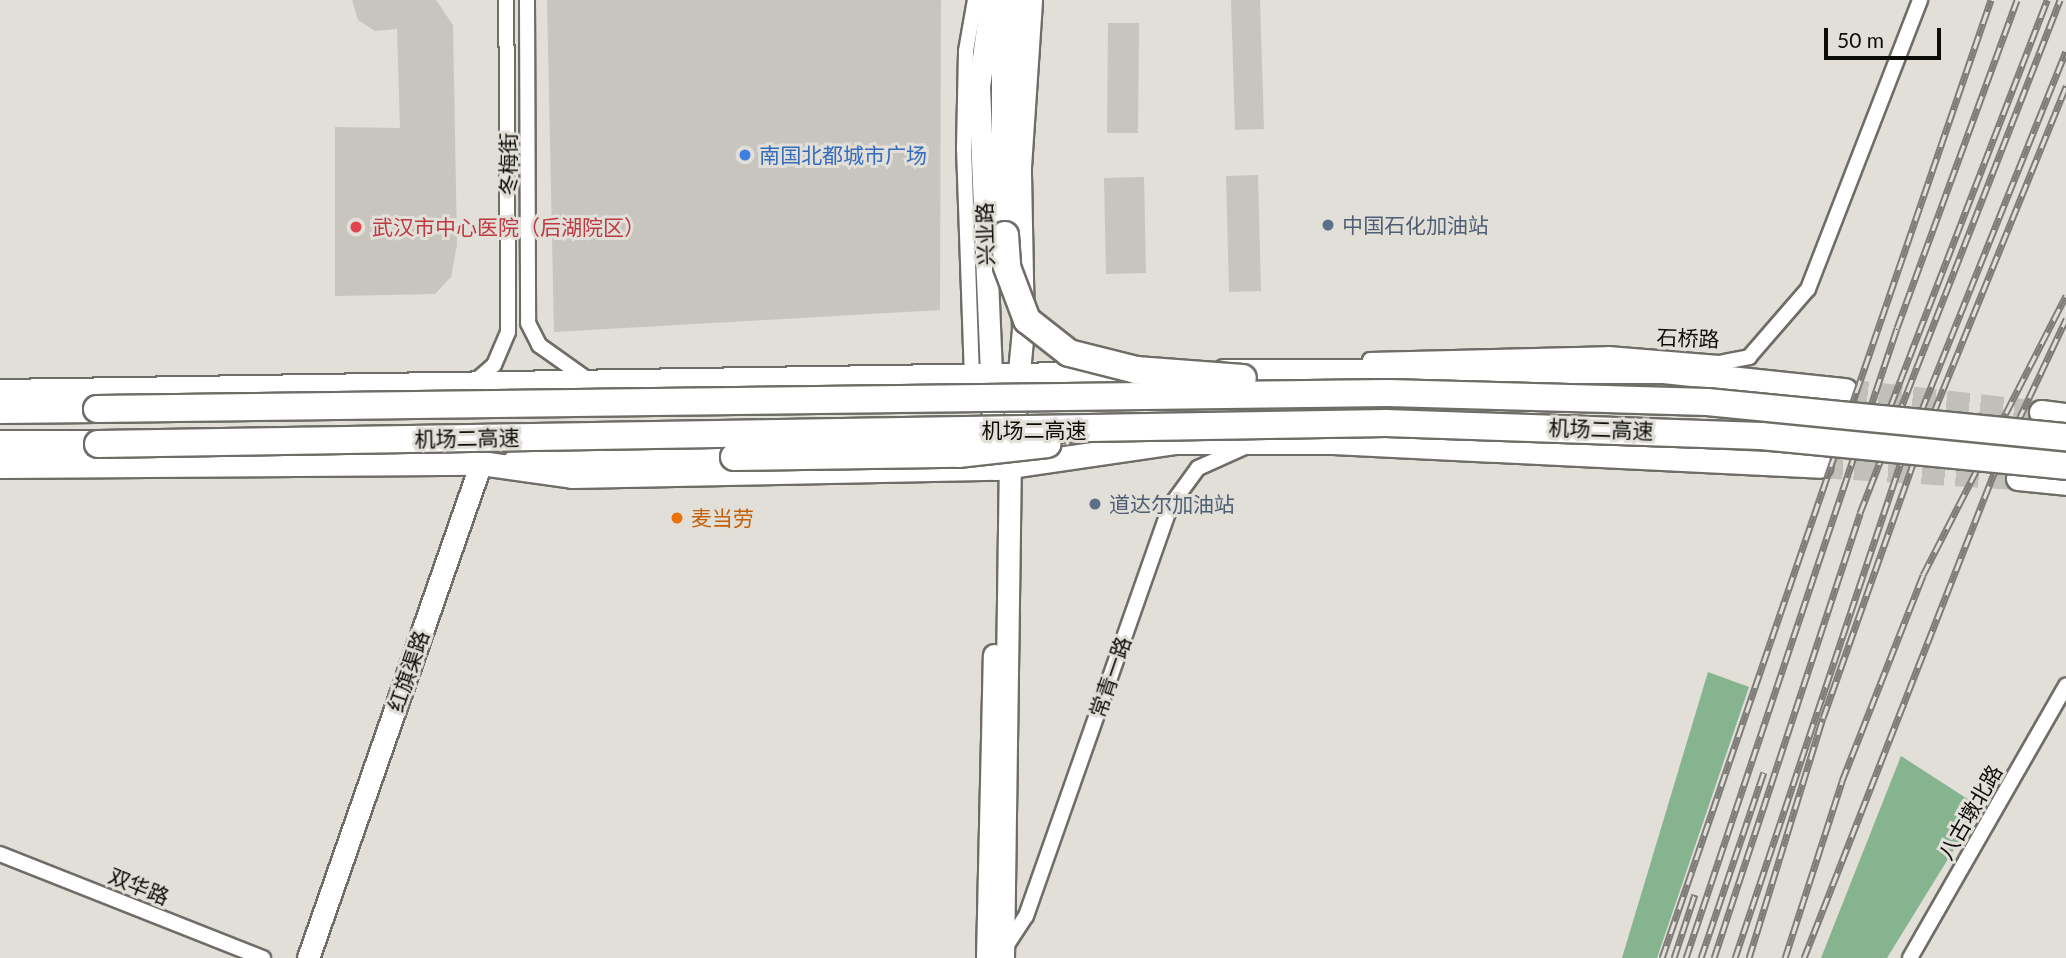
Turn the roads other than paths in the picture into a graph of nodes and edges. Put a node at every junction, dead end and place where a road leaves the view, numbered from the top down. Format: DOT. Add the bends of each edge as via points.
graph roads {
  1 [pos="506,0"];
  2 [pos="527,0"];
  3 [pos="975,0"];
  4 [pos="991,0"];
  5 [pos="1014,0"];
  6 [pos="1031,0"];
  7 [pos="1920,0"];
  8 [pos="1310,370"];
  9 [pos="1020,376"];
  10 [pos="981,377"];
  11 [pos="592,382"];
  12 [pos="508,383"];
  13 [pos="472,384"];
  14 [pos="1845,390"];
  15 [pos="0,391"];
  16 [pos="1388,393"];
  17 [pos="0,410"];
  18 [pos="2042,412"];
  19 [pos="2066,415"];
  20 [pos="1147,429"];
  21 [pos="2066,437"];
  22 [pos="1256,442"];
  23 [pos="0,444"];
  24 [pos="481,463"];
  25 [pos="515,464"];
  26 [pos="1820,466"];
  27 [pos="2066,466"];
  28 [pos="0,467"];
  29 [pos="1003,468"];
  30 [pos="2018,478"];
  31 [pos="2066,483"];
  32 [pos="2066,685"];
  33 [pos="0,854"];
  34 [pos="998,955"];
  35 [pos="263,958"];
  36 [pos="308,958"];
  37 [pos="1910,958"];
  1 -- 13 [label="street, 冬梅街" via="509,332 494,365"];
  2 -- 11 [label="street, 冬梅街" via="528,323 539,345"];
  3 -- 10 [label="street" via="966,51 964,148"];
  4 -- 10 [label="main road, 兴业路" via="979,87"];
  5 -- 16 [label="highway, bridge" via="1005,62 1005,235 1007,267 1027,320 1069,353 1136,370"];
  6 -- 9 [label="main road, 兴业路" via="1020,167"];
  7 -- 8 [label="street, 石桥路" via="1808,289 1787,321 1749,357 1719,363 1608,355 1427,358 1333,362"];
  8 -- 9 [label="main road"];
  8 -- 14 [label="main road" via="1663,371"];
  9 -- 10 [label="main road"];
  9 -- 29 [label="main road, 兴业路"];
  10 -- 11 [label="main road"];
  10 -- 29 [label="main road, 兴业路"];
  11 -- 12 [label="main road"];
  12 -- 13 [label="main road"];
  12 -- 24 [label="main road, 红旗渠路"];
  13 -- 15 [label="main road"];
  16 -- 17 [label="highway, 机场二高速, bridge"];
  16 -- 21 [label="highway, 机场二高速, bridge" via="1707,402"];
  18 -- 19 [label="main road"];
  20 -- 23 [label="highway, 机场二高速, bridge"];
  20 -- 25 [label="highway, bridge" via="983,453"];
  20 -- 27 [label="highway, 机场二高速, bridge" via="1386,422 1704,433"];
  22 -- 26 [label="main road"];
  22 -- 29 [label="main road" via="1174,442"];
  22 -- 34 [label="street, 常青一路" via="1198,468 1171,505 1026,916"];
  24 -- 25 [label="main road"];
  24 -- 28 [label="main road"];
  24 -- 36 [label="main road, 红旗渠路"];
  25 -- 29 [label="main road" via="572,476"];
  29 -- 34 [label="main road, 常青一路"];
  30 -- 31 [label="main road"];
  32 -- 37 [label="street, 八古墩北路"];
  33 -- 35 [label="street, 双华路"];
}
